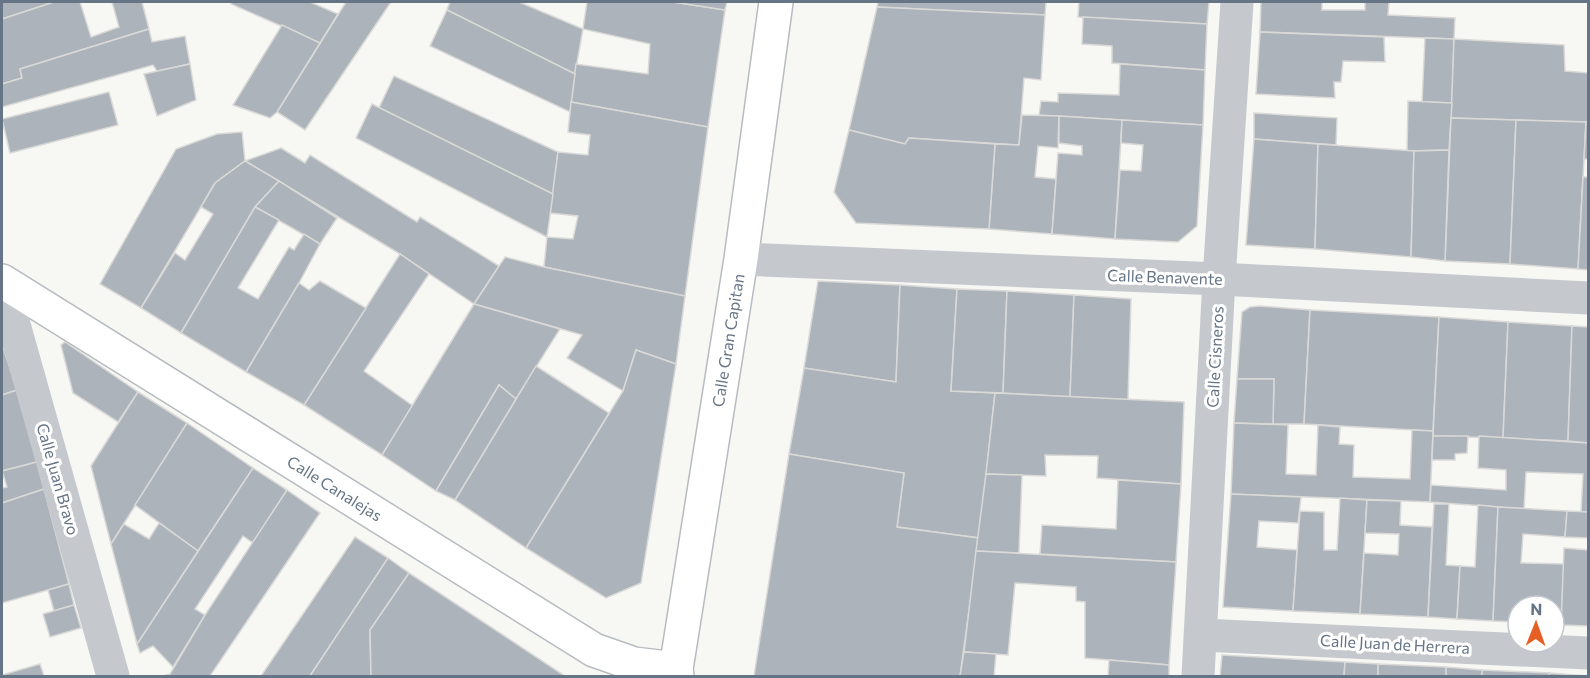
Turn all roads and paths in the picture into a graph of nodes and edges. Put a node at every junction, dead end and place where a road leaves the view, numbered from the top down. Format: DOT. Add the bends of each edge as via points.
graph roads {
  1 [pos="776,2"];
  2 [pos="1237,2"];
  3 [pos="741,259"];
  4 [pos="1219,279"];
  5 [pos="2,281"];
  6 [pos="1588,298"];
  7 [pos="1201,635"];
  8 [pos="1588,653"];
  9 [pos="676,673"];
  10 [pos="113,676"];
  11 [pos="1198,676"];
  1 -- 3 [label="main road, Calle Gran Capitan"];
  2 -- 4 [label="street, Calle Cisneros"];
  3 -- 4 [label="street, Calle Benavente"];
  3 -- 9 [label="main road, Calle Gran Capitan"];
  4 -- 6 [label="street, Calle Benavente"];
  4 -- 7 [label="street, Calle Cisneros"];
  5 -- 9 [label="main road, Calle Canalejas" via="594,650"];
  5 -- 10 [label="street, Calle Juan Bravo"];
  7 -- 8 [label="street, Calle Juan de Herrera"];
  7 -- 11 [label="street, Calle Cisneros"];
}
